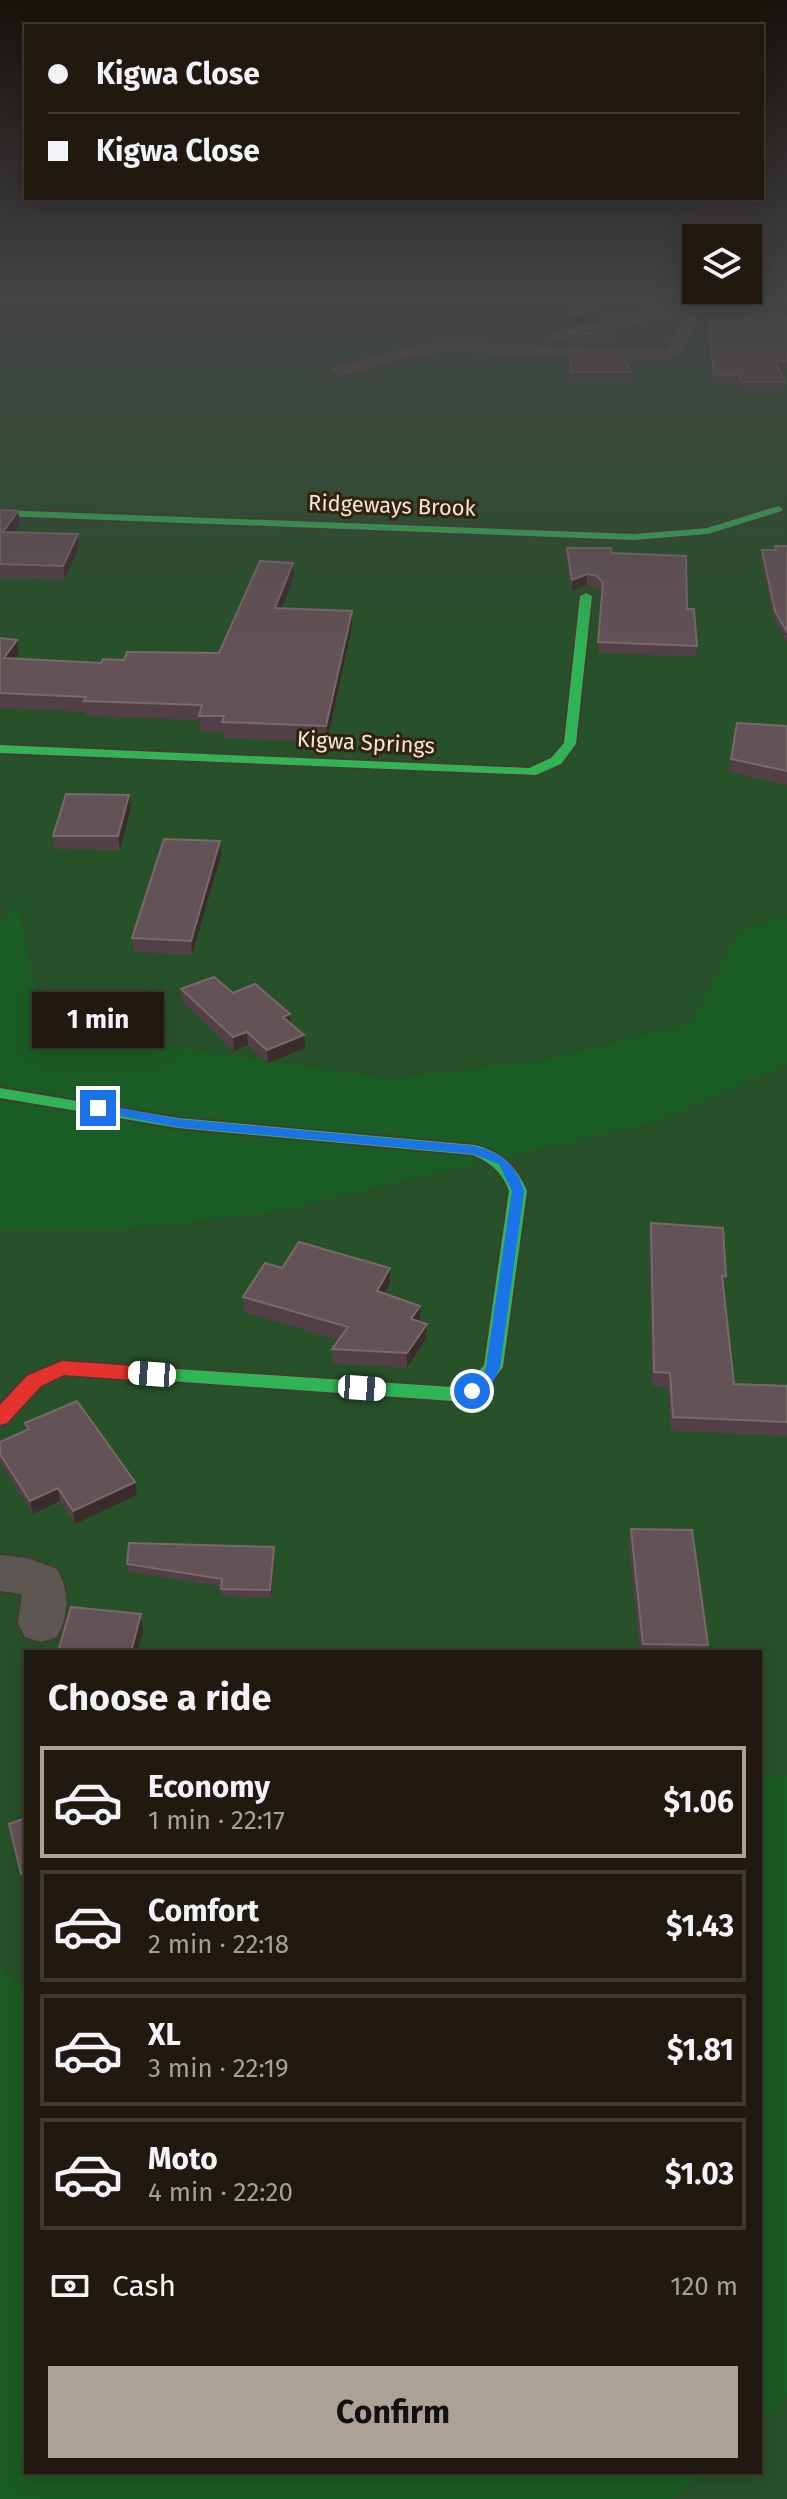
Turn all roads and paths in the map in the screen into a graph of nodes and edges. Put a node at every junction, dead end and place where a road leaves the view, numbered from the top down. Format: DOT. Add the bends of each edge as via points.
graph roads {
  1 [pos="778,509"];
  2 [pos="0,513"];
  3 [pos="586,596"];
  4 [pos="0,749"];
  5 [pos="0,1093"];
  6 [pos="0,1418"];
  7 [pos="0,1573"];
  8 [pos="41,1623"];
  1 -- 2 [label="street, Ridgeways Brook" via="715,531 634,537"];
  3 -- 4 [label="street, Kigwa Springs" via="570,744 562,757 539,771"];
  5 -- 6 [label="street" via="178,1123 475,1150 503,1161 518,1191 493,1367 487,1380 472,1391 452,1394 62,1368 34,1381"];
  7 -- 8 [label="street" via="44,1582"];
}
